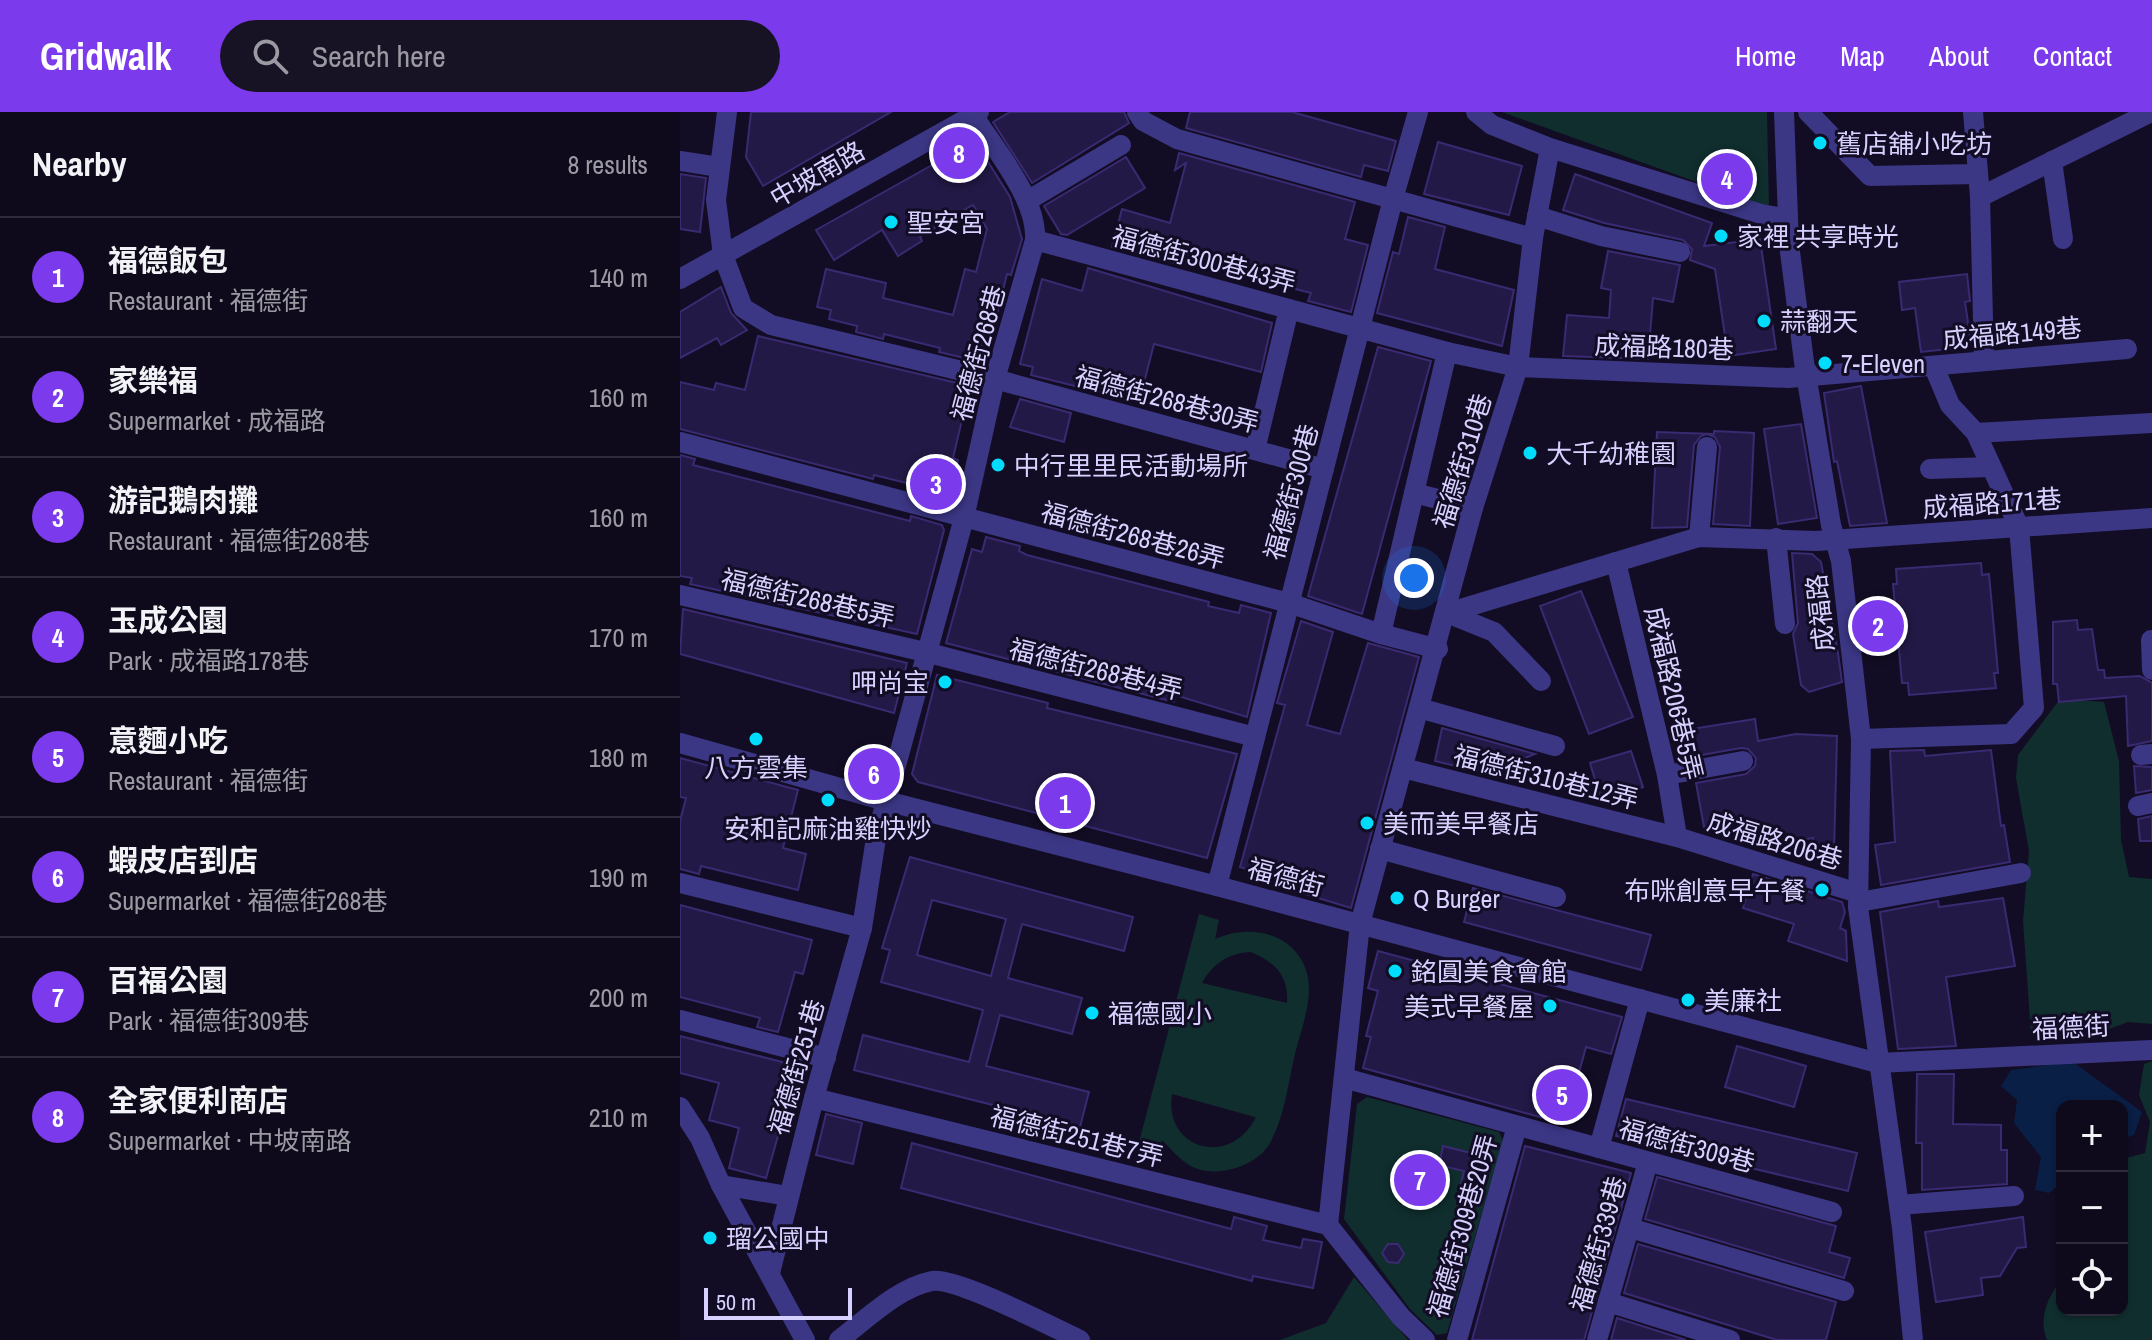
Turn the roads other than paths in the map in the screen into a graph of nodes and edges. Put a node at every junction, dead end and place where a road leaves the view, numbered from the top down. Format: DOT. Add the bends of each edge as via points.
graph roads {
  1 [pos="727,112"];
  2 [pos="1137,112"];
  3 [pos="1418,112"];
  4 [pos="1476,112"];
  5 [pos="1784,112"];
  6 [pos="1808,112"];
  7 [pos="2151,112"];
  8 [pos="974,113"];
  9 [pos="1979,115"];
  10 [pos="1121,145"];
  11 [pos="1550,148"];
  12 [pos="680,161"];
  13 [pos="2052,161"];
  14 [pos="719,167"];
  15 [pos="1978,174"];
  16 [pos="1980,197"];
  17 [pos="1393,199"];
  18 [pos="1027,201"];
  19 [pos="1537,216"];
  20 [pos="1788,219"];
  21 [pos="1533,238"];
  22 [pos="2063,239"];
  23 [pos="1035,240"];
  24 [pos="1680,252"];
  25 [pos="723,255"];
  26 [pos="680,279"];
  27 [pos="1289,309"];
  28 [pos="1360,327"];
  29 [pos="2127,349"];
  30 [pos="1447,352"];
  31 [pos="1984,361"];
  32 [pos="1518,367"];
  33 [pos="1934,367"];
  34 [pos="1806,375"];
  35 [pos="995,379"];
  36 [pos="2152,423"];
  37 [pos="1976,433"];
  38 [pos="680,442"];
  39 [pos="1707,447"];
  40 [pos="1255,450"];
  41 [pos="1990,467"];
  42 [pos="1324,469"];
  43 [pos="1930,469"];
  44 [pos="1414,493"];
  45 [pos="1473,508"];
  46 [pos="964,518"];
  47 [pos="2152,518"];
  48 [pos="2019,527"];
  49 [pos="1699,537"];
  50 [pos="1776,538"];
  51 [pos="1836,540"];
  52 [pos="1616,562"];
  53 [pos="680,595"];
  54 [pos="1289,603"];
  55 [pos="1447,613"];
  56 [pos="1785,624"];
  57 [pos="1381,634"];
  58 [pos="2151,640"];
  59 [pos="1438,649"];
  60 [pos="925,652"];
  61 [pos="2152,670"];
  62 [pos="1541,681"];
  63 [pos="1419,708"];
  64 [pos="1255,737"];
  65 [pos="1861,739"];
  66 [pos="680,743"];
  67 [pos="1555,746"];
  68 [pos="1743,761"];
  69 [pos="1403,768"];
  70 [pos="1667,775"];
  71 [pos="886,801"];
  72 [pos="1677,837"];
  73 [pos="1380,849"];
  74 [pos="2021,873"];
  75 [pos="680,883"];
  76 [pos="1217,886"];
  77 [pos="1556,897"];
  78 [pos="1858,898"];
  79 [pos="1360,924"];
  80 [pos="862,928"];
  81 [pos="1640,999"];
  82 [pos="680,1020"];
  83 [pos="2152,1050"];
  84 [pos="826,1058"];
  85 [pos="1878,1063"];
  86 [pos="1344,1078"];
  87 [pos="814,1098"];
  88 [pos="680,1107"];
  89 [pos="1517,1126"];
  90 [pos="1599,1148"];
  91 [pos="1648,1162"];
  92 [pos="721,1185"];
  93 [pos="788,1196"];
  94 [pos="2014,1196"];
  95 [pos="1899,1205"];
  96 [pos="1832,1212"];
  97 [pos="1328,1225"];
  98 [pos="1630,1228"];
  99 [pos="770,1273"];
  100 [pos="1844,1291"];
  101 [pos="1608,1302"];
  102 [pos="805,1340"];
  103 [pos="839,1340"];
  104 [pos="1080,1340"];
  105 [pos="1425,1340"];
  106 [pos="1457,1340"];
  107 [pos="1597,1340"];
  108 [pos="1730,1340"];
  109 [pos="1913,1340"];
  1 -- 14 [label="street, 福德街268巷30弄"];
  2 -- 17 [label="street" via="1143,121 1177,139"];
  3 -- 17 [label="street, 福德街300巷"];
  4 -- 11 [label="street" via="1492,125"];
  5 -- 20 [label="street, 成福路"];
  6 -- 15 [label="street" via="1870,176"];
  7 -- 13 [label="street"];
  8 -- 18 [label="street, 福德街268巷"];
  8 -- 25 [label="street, 中坡南路"];
  9 -- 15 [label="street"];
  10 -- 18 [label="street"];
  11 -- 19 [label="street, 福德街310巷"];
  11 -- 20 [label="street"];
  12 -- 14 [label="street"];
  13 -- 16 [label="street"];
  13 -- 22 [label="street"];
  14 -- 25 [label="street, 福德街268巷30弄" via="716,200"];
  15 -- 16 [label="street"];
  16 -- 31 [label="street"];
  17 -- 21 [label="street"];
  17 -- 28 [label="street, 福德街300巷"];
  18 -- 23 [label="street, 福德街268巷"];
  19 -- 21 [label="street, 福德街310巷"];
  19 -- 24 [label="street"];
  20 -- 34 [label="street, 成福路"];
  21 -- 32 [label="street, 福德街310巷"];
  23 -- 27 [label="street, 福德街300巷43弄"];
  23 -- 35 [label="street, 福德街268巷"];
  25 -- 26 [label="street, 中坡南路"];
  25 -- 35 [label="street, 福德街268巷30弄" via="743,308 771,325"];
  27 -- 28 [label="street, 福德街300巷43弄"];
  27 -- 40 [label="street"];
  28 -- 30 [label="street, 福德街300巷43弄"];
  28 -- 42 [label="street, 福德街300巷"];
  29 -- 31 [label="street, 成福路149巷"];
  30 -- 32 [label="street, 成福路180巷"];
  30 -- 44 [label="street"];
  31 -- 33 [label="street, 成福路149巷"];
  32 -- 34 [label="street, 成福路180巷"];
  32 -- 45 [label="street, 福德街310巷"];
  33 -- 34 [label="street, 成福路149巷"];
  33 -- 37 [label="street" via="1950,405"];
  34 -- 51 [label="street, 成福路"];
  35 -- 40 [label="street, 福德街268巷30弄"];
  35 -- 46 [label="street, 福德街268巷"];
  36 -- 37 [label="street"];
  37 -- 41 [label="street"];
  38 -- 46 [label="street, 福德街268巷26弄"];
  39 -- 49 [label="street"];
  40 -- 42 [label="street, 福德街268巷30弄"];
  41 -- 43 [label="street"];
  41 -- 48 [label="street"];
  42 -- 54 [label="street, 福德街300巷"];
  44 -- 45 [label="street"];
  44 -- 57 [label="street"];
  45 -- 55 [label="street, 福德街310巷"];
  46 -- 54 [label="street, 福德街268巷26弄"];
  46 -- 60 [label="street, 福德街268巷"];
  47 -- 48 [label="street, 成福路171巷"];
  48 -- 51 [label="street, 成福路171巷"];
  48 -- 65 [label="street" via="2034,708 2011,734"];
  49 -- 50 [label="street, 成福路171巷"];
  49 -- 52 [label="street, 成福路171巷"];
  50 -- 51 [label="street, 成福路171巷"];
  50 -- 56 [label="street"];
  51 -- 65 [label="street, 成福路"];
  52 -- 55 [label="street, 成福路171巷"];
  52 -- 70 [label="street, 成福路206巷5弄"];
  53 -- 60 [label="street, 福德街268巷5弄"];
  54 -- 57 [label="street, 福德街268巷26弄"];
  54 -- 64 [label="street, 福德街300巷"];
  55 -- 59 [label="street, 福德街310巷"];
  55 -- 62 [label="street" via="1494,632"];
  57 -- 59 [label="street, 福德街268巷26弄"];
  58 -- 61 [label="street"];
  59 -- 63 [label="street, 福德街310巷"];
  60 -- 64 [label="street, 福德街268巷4弄"];
  60 -- 71 [label="street, 福德街268巷"];
  63 -- 67 [label="street"];
  63 -- 69 [label="street, 福德街310巷"];
  64 -- 76 [label="street, 福德街300巷"];
  65 -- 78 [label="street, 成福路"];
  66 -- 71 [label="street, 福德街"];
  68 -- 70 [label="street"];
  69 -- 72 [label="street, 福德街310巷12弄"];
  69 -- 73 [label="street, 福德街310巷"];
  70 -- 72 [label="street, 成福路206巷5弄"];
  71 -- 76 [label="street, 福德街"];
  71 -- 80 [label="street, 福德街251巷"];
  72 -- 78 [label="street, 成福路206巷"];
  73 -- 77 [label="street"];
  73 -- 79 [label="street, 福德街310巷"];
  74 -- 78 [label="street"];
  75 -- 80 [label="street"];
  76 -- 79 [label="street, 福德街"];
  78 -- 85 [label="street, 成福路"];
  79 -- 81 [label="street, 福德街"];
  79 -- 86 [label="street"];
  80 -- 84 [label="street, 福德街251巷"];
  81 -- 85 [label="street, 福德街"];
  81 -- 90 [label="street, 福德街339巷"];
  82 -- 84 [label="street"];
  83 -- 85 [label="street, 福德街"];
  84 -- 87 [label="street, 福德街251巷"];
  85 -- 95 [label="street, 成福路"];
  86 -- 89 [label="street, 福德街309巷"];
  86 -- 97 [label="street"];
  87 -- 93 [label="street, 福德街251巷"];
  87 -- 97 [label="street, 福德街251巷7弄"];
  88 -- 92 [label="street"];
  89 -- 90 [label="street, 福德街309巷"];
  89 -- 106 [label="street, 福德街309巷20弄"];
  90 -- 91 [label="street, 福德街309巷"];
  91 -- 96 [label="street, 福德街309巷"];
  91 -- 98 [label="street, 福德街339巷"];
  92 -- 93 [label="street"];
  92 -- 99 [label="street"];
  93 -- 99 [label="street, 福德街251巷"];
  94 -- 95 [label="street"];
  95 -- 109 [label="street, 成福路"];
  97 -- 105 [label="street"];
  98 -- 100 [label="street"];
  98 -- 101 [label="street, 福德街339巷"];
  99 -- 102 [label="street"];
  101 -- 107 [label="street, 福德街339巷"];
  101 -- 108 [label="street"];
  103 -- 104 [label="street" via="903,1293 934,1281 960,1286"];
}
